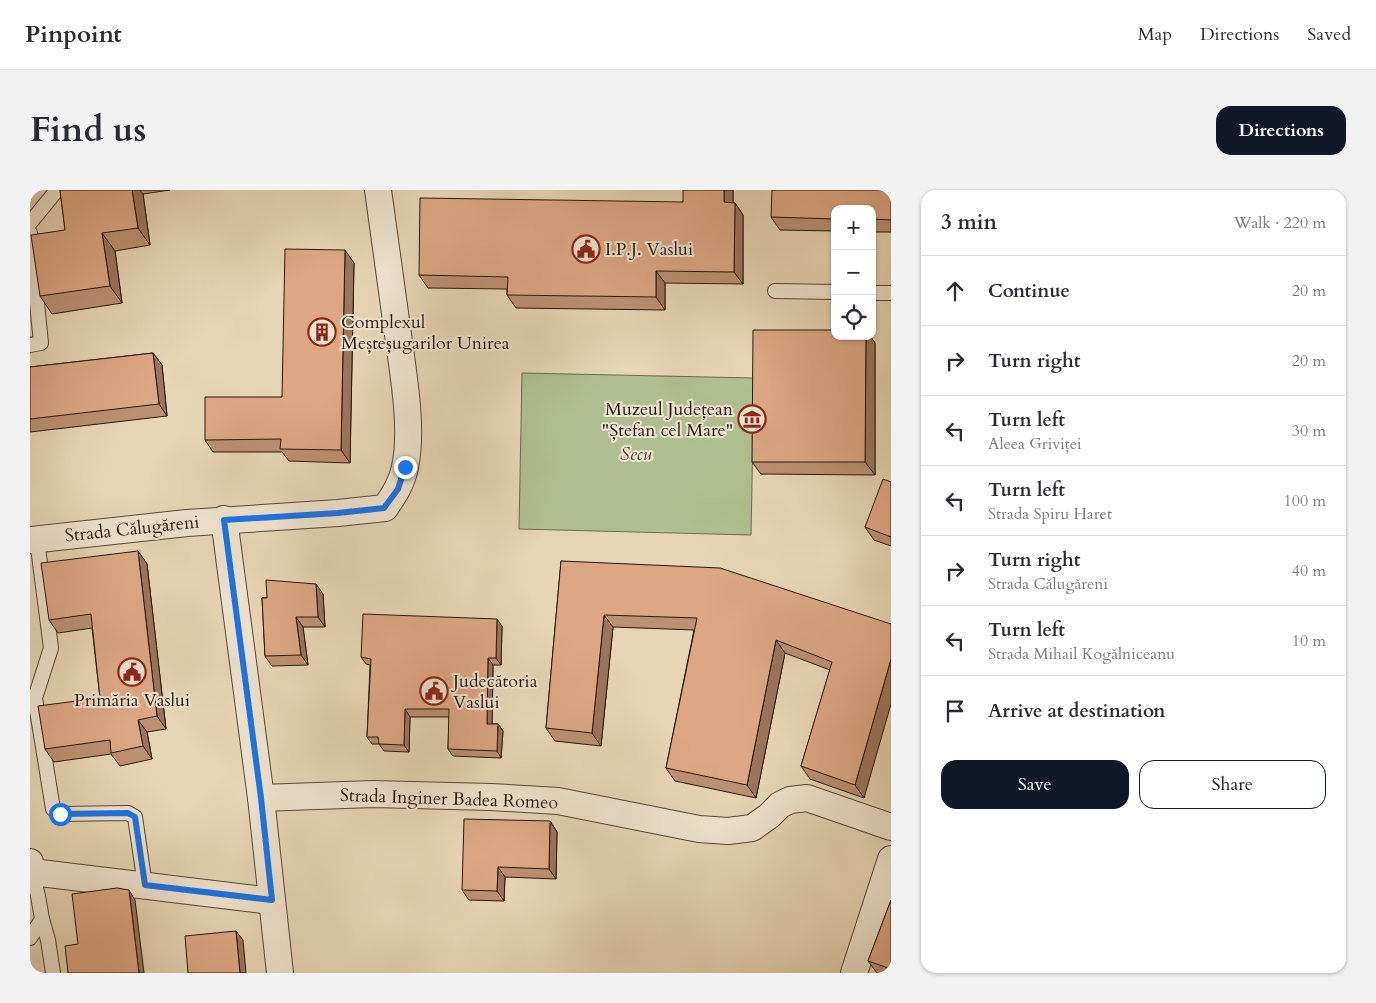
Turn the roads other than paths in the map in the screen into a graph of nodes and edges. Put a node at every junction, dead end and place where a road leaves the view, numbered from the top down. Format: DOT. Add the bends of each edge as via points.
graph roads {
  1 [pos="57,190"];
  2 [pos="378,190"];
  3 [pos="30,223"];
  4 [pos="30,233"];
  5 [pos="775,291"];
  6 [pos="831,292"];
  7 [pos="876,293"];
  8 [pos="891,293"];
  9 [pos="30,345"];
  10 [pos="224,520"];
  11 [pos="33,540"];
  12 [pos="261,798"];
  13 [pos="891,827"];
  14 [pos="891,859"];
  15 [pos="31,867"];
  16 [pos="145,885"];
  17 [pos="272,900"];
  18 [pos="42,920"];
  19 [pos="30,938"];
  20 [pos="52,973"];
  21 [pos="280,973"];
  22 [pos="854,973"];
  1 -- 3 [label="lane"];
  2 -- 10 [label="street, Strada Călugăreni" via="406,406 408,442 398,489 384,508"];
  4 -- 9 [label="lane" via="41,343"];
  5 -- 6 [label="lane"];
  7 -- 8 [label="lane"];
  10 -- 11 [label="street, Strada Călugăreni"];
  10 -- 12 [label="street"];
  11 -- 16 [label="lane" via="50,648 35,698 54,809 60,814 128,813 135,817"];
  12 -- 13 [label="street, Strada Inginer Badea Romeo" via="373,794 558,801 699,829 728,831 752,828 780,805 807,798"];
  12 -- 17 [label="street"];
  14 -- 22 [label="street"];
  15 -- 16 [label="street"];
  15 -- 18 [label="lane"];
  16 -- 17 [label="street"];
  17 -- 21 [label="street"];
  18 -- 19 [label="lane"];
  18 -- 20 [label="lane"];
}
